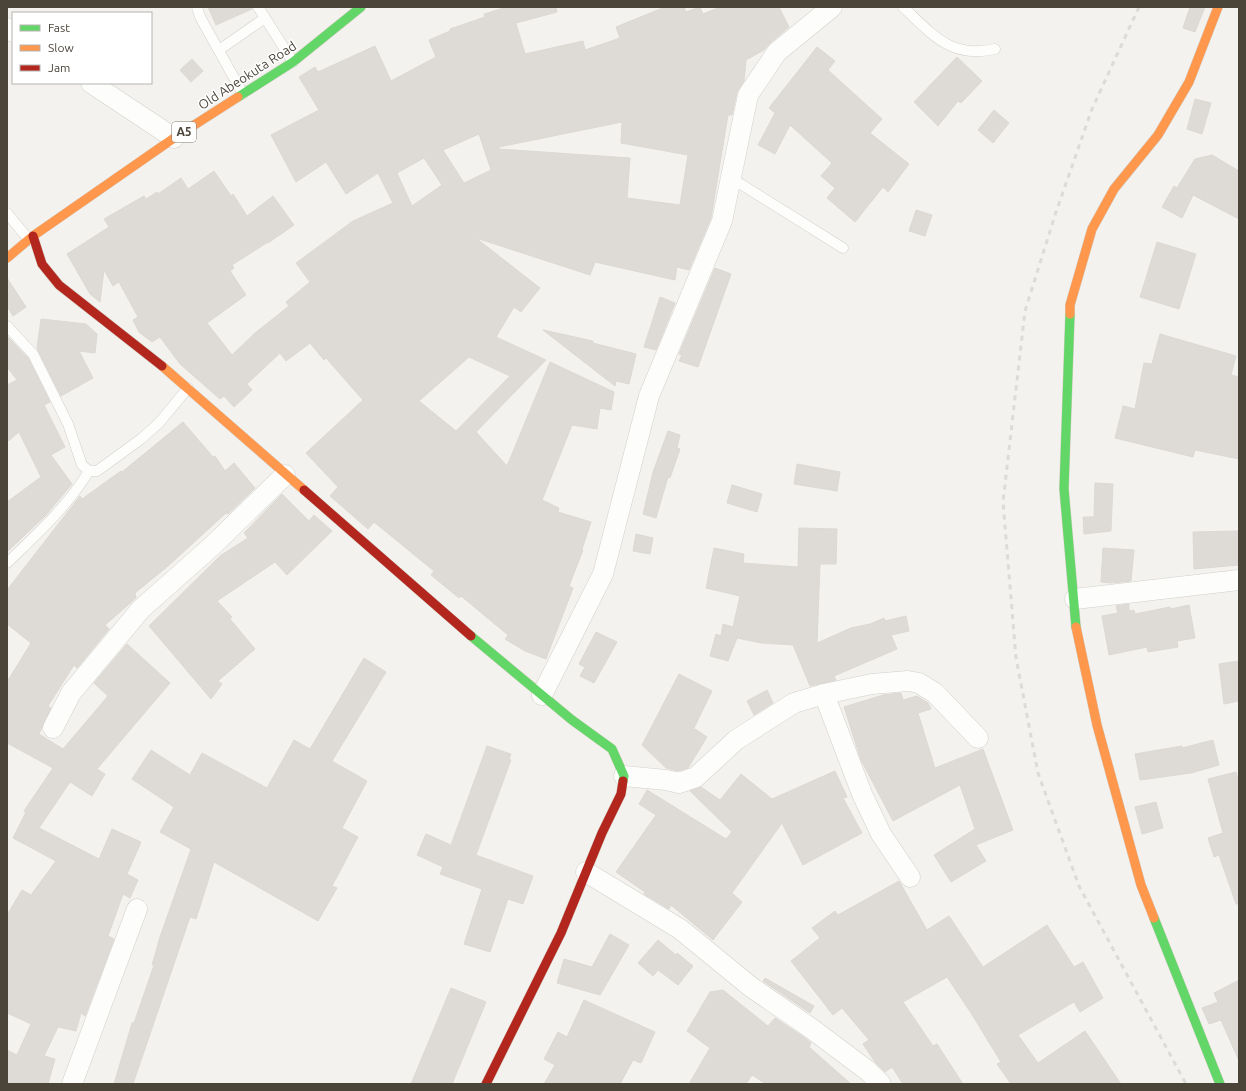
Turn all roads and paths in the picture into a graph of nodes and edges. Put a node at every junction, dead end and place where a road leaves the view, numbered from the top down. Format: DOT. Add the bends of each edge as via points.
graph roads {
  1 [pos="197,7"];
  2 [pos="258,7"];
  3 [pos="361,7"];
  4 [pos="832,7"];
  5 [pos="903,7"];
  6 [pos="1218,7"];
  7 [pos="265,18"];
  8 [pos="995,49"];
  9 [pos="219,50"];
  10 [pos="293,62"];
  11 [pos="93,84"];
  12 [pos="243,94"];
  13 [pos="174,138"];
  14 [pos="731,178"];
  15 [pos="7,213"];
  16 [pos="31,238"];
  17 [pos="843,248"];
  18 [pos="7,258"];
  19 [pos="7,326"];
  20 [pos="188,388"];
  21 [pos="89,471"];
  22 [pos="285,475"];
  23 [pos="7,563"];
  24 [pos="1239,580"];
  25 [pos="1075,599"];
  26 [pos="824,694"];
  27 [pos="542,695"];
  28 [pos="53,728"];
  29 [pos="978,738"];
  30 [pos="624,776"];
  31 [pos="586,872"];
  32 [pos="910,877"];
  33 [pos="137,909"];
  34 [pos="869,1080"];
  35 [pos="72,1084"];
  36 [pos="486,1084"];
  37 [pos="1220,1084"];
  1 -- 9 [label="lane"];
  2 -- 7 [label="lane"];
  3 -- 10 [label="main road, Old Abeokuta Road / A5"];
  4 -- 14 [label="street" via="777,52 748,95"];
  5 -- 8 [label="lane" via="933,36 957,50 981,52"];
  6 -- 25 [label="main road" via="1189,82 1158,135 1114,189 1092,229 1070,305 1064,489"];
  7 -- 9 [label="lane"];
  7 -- 10 [label="lane"];
  9 -- 12 [label="lane"];
  10 -- 12 [label="main road, Old Abeokuta Road / A5"];
  11 -- 13 [label="street"];
  12 -- 13 [label="main road, Old Abeokuta Road / A5"];
  13 -- 16 [label="main road, Old Abeokuta Road / A5"];
  14 -- 17 [label="lane"];
  14 -- 27 [label="street" via="722,221 649,396 604,574"];
  15 -- 16 [label="lane"];
  16 -- 18 [label="main road, Old Abeokuta Road / A5"];
  16 -- 20 [label="main road" via="42,264 59,285"];
  19 -- 21 [label="lane" via="33,354 68,424 82,465"];
  20 -- 21 [label="lane" via="141,439 97,471"];
  20 -- 22 [label="main road"];
  21 -- 23 [label="lane" via="78,490 56,517"];
  22 -- 27 [label="main road"];
  22 -- 28 [label="street" via="211,547 141,608 71,693"];
  24 -- 25 [label="street"];
  25 -- 37 [label="main road" via="1077,637 1097,725 1141,885"];
  26 -- 29 [label="street" via="872,684 908,681 919,683 935,693"];
  26 -- 30 [label="street" via="794,703 736,740 696,777 679,783"];
  26 -- 32 [label="street" via="862,794 881,834"];
  27 -- 30 [label="main road" via="612,749"];
  30 -- 31 [label="main road" via="621,794"];
  31 -- 34 [label="street" via="680,929 751,987 812,1029"];
  31 -- 36 [label="main road" via="561,933"];
  33 -- 35 [label="street"];
}
